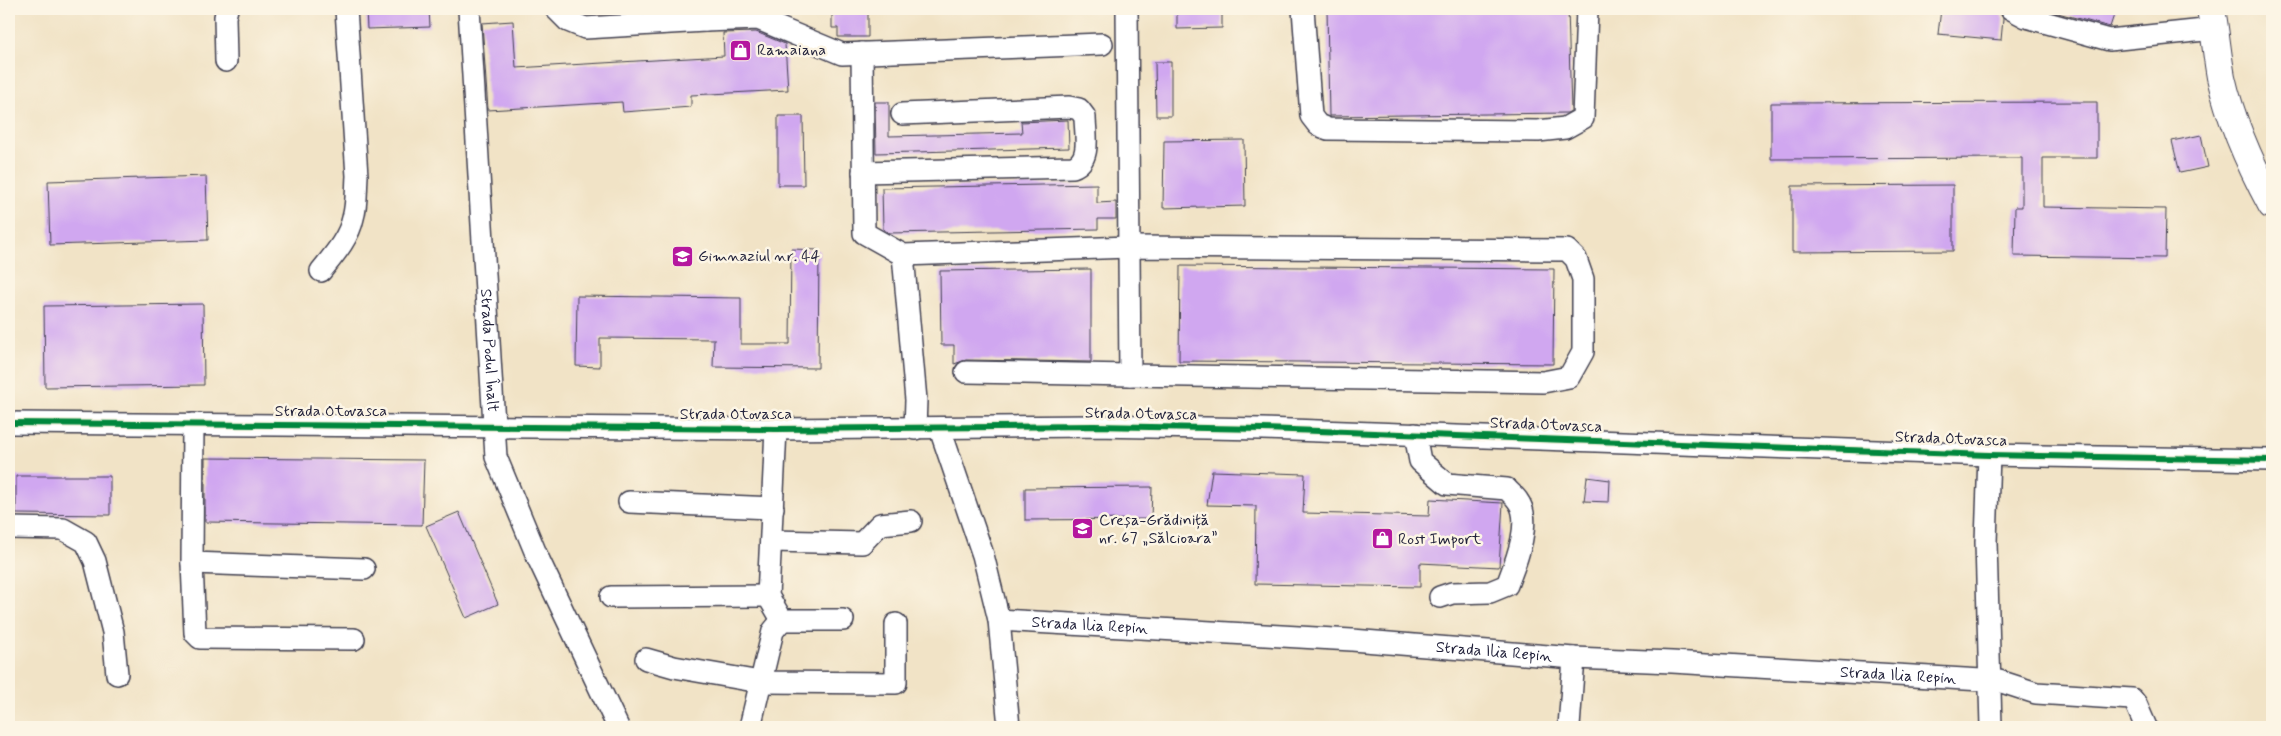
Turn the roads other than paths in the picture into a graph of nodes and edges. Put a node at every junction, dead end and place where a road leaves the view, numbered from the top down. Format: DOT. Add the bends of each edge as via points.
graph roads {
  1 [pos="228,9"];
  2 [pos="346,9"];
  3 [pos="469,9"];
  4 [pos="556,9"];
  5 [pos="1128,9"];
  6 [pos="1303,9"];
  7 [pos="1587,9"];
  8 [pos="2011,9"];
  9 [pos="705,15"];
  10 [pos="2213,19"];
  11 [pos="1102,44"];
  12 [pos="862,53"];
  13 [pos="226,61"];
  14 [pos="902,114"];
  15 [pos="863,172"];
  16 [pos="2272,205"];
  17 [pos="1129,247"];
  18 [pos="903,255"];
  19 [pos="321,272"];
  20 [pos="966,372"];
  21 [pos="1130,375"];
  22 [pos="9,423"];
  23 [pos="193,424"];
  24 [pos="495,426"];
  25 [pos="776,429"];
  26 [pos="915,429"];
  27 [pos="940,429"];
  28 [pos="1415,434"];
  29 [pos="1989,454"];
  30 [pos="2272,460"];
  31 [pos="629,502"];
  32 [pos="773,508"];
  33 [pos="911,521"];
  34 [pos="9,528"];
  35 [pos="771,541"];
  36 [pos="192,563"];
  37 [pos="364,569"];
  38 [pos="768,596"];
  39 [pos="1440,596"];
  40 [pos="612,597"];
  41 [pos="782,620"];
  42 [pos="843,620"];
  43 [pos="1000,620"];
  44 [pos="896,624"];
  45 [pos="354,639"];
  46 [pos="1574,658"];
  47 [pos="646,659"];
  48 [pos="117,674"];
  49 [pos="760,682"];
  50 [pos="1989,682"];
  51 [pos="618,727"];
  52 [pos="750,727"];
  53 [pos="1008,727"];
  54 [pos="1569,727"];
  55 [pos="1991,727"];
  56 [pos="2146,727"];
  1 -- 13 [label="street" via="225,17"];
  2 -- 19 [label="street" via="357,176 355,203 348,232"];
  3 -- 24 [label="street, Strada Podul Înalt"];
  4 -- 9 [label="street" via="568,20 585,28"];
  5 -- 17 [label="street"];
  6 -- 7 [label="street" via="1311,116 1318,125 1328,129 1518,131 1565,128 1583,118"];
  8 -- 10 [label="street" via="2026,17 2109,40"];
  9 -- 12 [label="street" via="758,19 842,54"];
  10 -- 16 [label="main road" via="2221,77 2231,113 2243,148"];
  11 -- 12 [label="street"];
  12 -- 15 [label="street"];
  14 -- 15 [label="street" via="1079,109 1085,117 1085,158 1073,167"];
  15 -- 18 [label="street" via="864,233"];
  17 -- 18 [label="street"];
  17 -- 21 [label="street"];
  17 -- 21 [label="street" via="1567,250 1576,259 1583,278 1583,352 1569,377 1543,382"];
  18 -- 26 [label="street" via="916,400"];
  20 -- 21 [label="street"];
  22 -- 23 [label="street, Strada Otovasca"];
  23 -- 24 [label="street, Strada Otovasca"];
  23 -- 36 [label="street"];
  24 -- 25 [label="street, Strada Otovasca"];
  24 -- 51 [label="street, Strada Podul Înalt" via="496,457 537,556"];
  25 -- 26 [label="street, Strada Otovasca"];
  25 -- 32 [label="street"];
  26 -- 27 [label="street, Strada Otovasca"];
  27 -- 28 [label="street, Strada Otovasca" via="1094,426"];
  27 -- 43 [label="street" via="983,555"];
  28 -- 29 [label="street, Strada Otovasca"];
  28 -- 39 [label="street" via="1420,461 1447,484 1507,489 1519,502 1524,525 1521,546 1507,585 1490,592"];
  29 -- 30 [label="street, Strada Otovasca"];
  29 -- 50 [label="street" via="1986,542"];
  31 -- 32 [label="street"];
  32 -- 35 [label="street"];
  33 -- 35 [label="street" via="880,524 862,543"];
  34 -- 48 [label="street" via="63,529 86,542 96,561 113,632"];
  35 -- 38 [label="street"];
  36 -- 37 [label="street"];
  36 -- 45 [label="street" via="195,633 200,638"];
  38 -- 40 [label="street"];
  38 -- 41 [label="street"];
  41 -- 42 [label="street"];
  41 -- 49 [label="street" via="773,631"];
  43 -- 46 [label="street, Strada Ilia Repin" via="1352,640"];
  43 -- 53 [label="street"];
  44 -- 49 [label="street" via="896,683"];
  46 -- 50 [label="street, Strada Ilia Repin"];
  46 -- 54 [label="street"];
  47 -- 49 [label="street"];
  49 -- 52 [label="street"];
  50 -- 55 [label="street"];
  50 -- 56 [label="street, Strada Ilia Repin" via="1999,681 2036,693 2132,699"];
}
